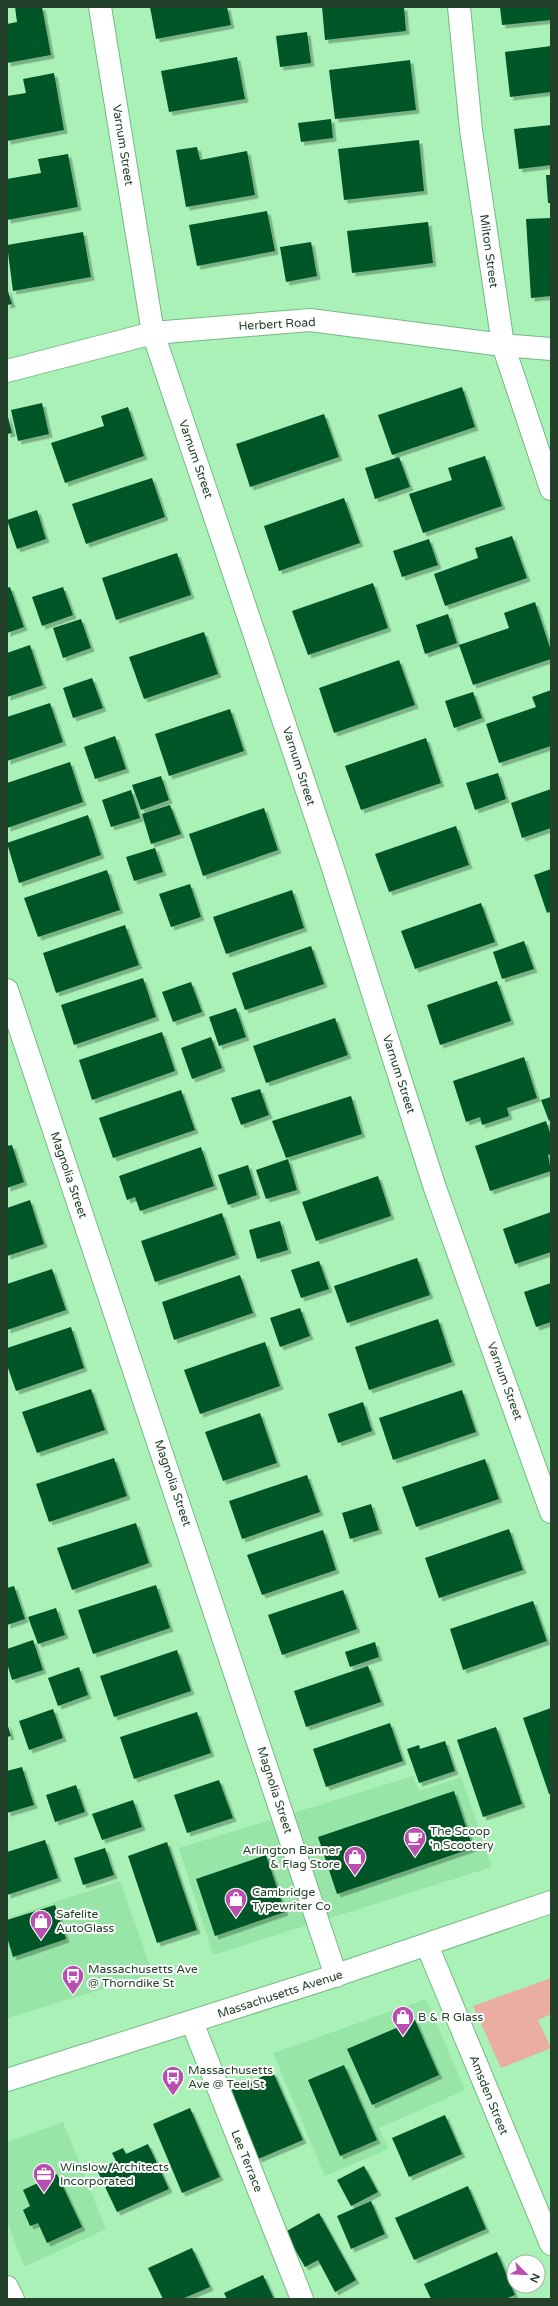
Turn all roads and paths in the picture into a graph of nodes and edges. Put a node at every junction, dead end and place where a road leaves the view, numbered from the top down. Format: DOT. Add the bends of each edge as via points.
graph roads {
  1 [pos="100,7"];
  2 [pos="459,7"];
  3 [pos="153,333"];
  4 [pos="503,345"];
  5 [pos="551,349"];
  6 [pos="7,371"];
  7 [pos="551,489"];
  8 [pos="7,990"];
  9 [pos="551,1512"];
  10 [pos="551,1902"];
  11 [pos="427,1945"];
  12 [pos="336,1976"];
  13 [pos="192,2022"];
  14 [pos="7,2079"];
  15 [pos="551,2244"];
  16 [pos="7,2287"];
  17 [pos="13,2299"];
  18 [pos="302,2299"];
  1 -- 3 [label="main road, Varnum Street"];
  2 -- 4 [label="main road, Milton Street" via="471,130"];
  3 -- 4 [label="main road, Herbert Road" via="310,320"];
  3 -- 6 [label="main road, Herbert Road"];
  3 -- 9 [label="main road, Varnum Street" via="331,862 435,1188"];
  4 -- 5 [label="main road, Herbert Road"];
  4 -- 7 [label="main road, Milton Street"];
  8 -- 12 [label="main road, Magnolia Street"];
  10 -- 11 [label="main road, Massachusetts Avenue"];
  11 -- 12 [label="main road, Massachusetts Avenue"];
  11 -- 15 [label="main road, Amsden Street"];
  12 -- 13 [label="main road, Massachusetts Avenue"];
  13 -- 14 [label="main road, Massachusetts Avenue"];
  13 -- 18 [label="main road, Lee Terrace"];
  16 -- 17 [label="main road"];
}
